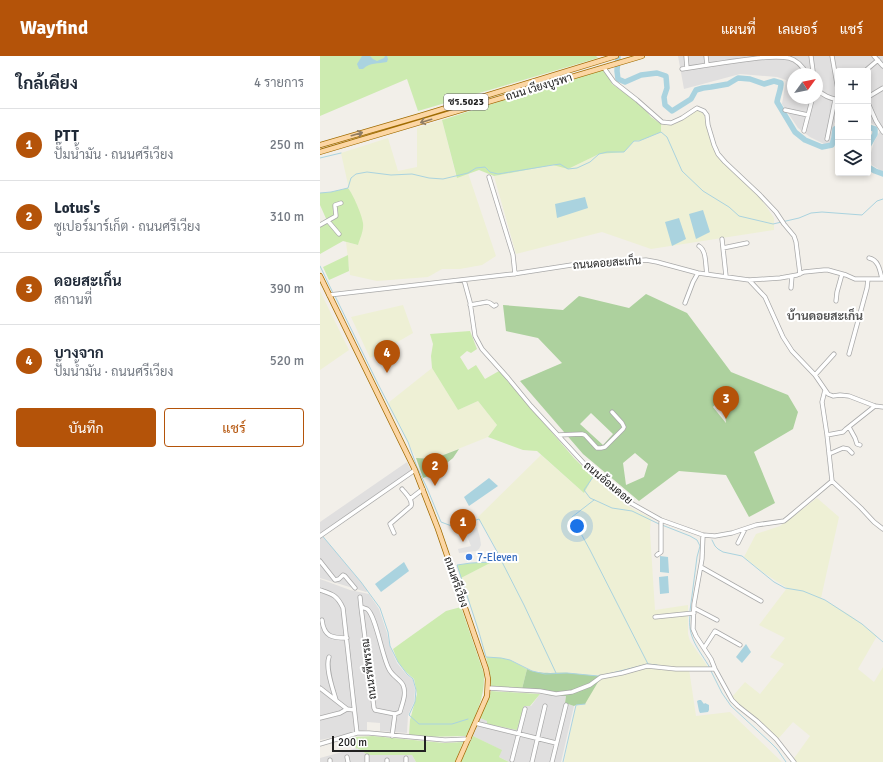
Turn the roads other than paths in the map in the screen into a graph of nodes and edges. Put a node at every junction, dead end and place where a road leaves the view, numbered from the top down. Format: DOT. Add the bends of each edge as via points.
graph roads {
  1 [pos="642,56"];
  2 [pos="686,56"];
  3 [pos="706,56"];
  4 [pos="728,56"];
  5 [pos="774,56"];
  6 [pos="811,56"];
  7 [pos="832,56"];
  8 [pos="874,56"];
  9 [pos="614,57"];
  10 [pos="789,57"];
  11 [pos="748,58"];
  12 [pos="878,60"];
  13 [pos="729,62"];
  14 [pos="707,65"];
  15 [pos="883,66"];
  16 [pos="604,68"];
  17 [pos="687,68"];
  18 [pos="804,68"];
  19 [pos="813,68"];
  20 [pos="869,68"];
  21 [pos="682,69"];
  22 [pos="835,73"];
  23 [pos="883,88"];
  24 [pos="504,90"];
  25 [pos="823,95"];
  26 [pos="871,95"];
  27 [pos="507,97"];
  28 [pos="835,100"];
  29 [pos="811,104"];
  30 [pos="835,104"];
  31 [pos="868,104"];
  32 [pos="785,110"];
  33 [pos="808,114"];
  34 [pos="804,130"];
  35 [pos="883,132"];
  36 [pos="827,139"];
  37 [pos="320,145"];
  38 [pos="320,152"];
  39 [pos="489,177"];
  40 [pos="341,203"];
  41 [pos="328,221"];
  42 [pos="320,225"];
  43 [pos="339,234"];
  44 [pos="722,239"];
  45 [pos="747,244"];
  46 [pos="699,246"];
  47 [pos="723,248"];
  48 [pos="869,258"];
  49 [pos="698,273"];
  50 [pos="515,274"];
  51 [pos="707,274"];
  52 [pos="800,274"];
  53 [pos="842,274"];
  54 [pos="320,276"];
  55 [pos="726,276"];
  56 [pos="792,276"];
  57 [pos="868,279"];
  58 [pos="883,279"];
  59 [pos="464,280"];
  60 [pos="749,280"];
  61 [pos="791,288"];
  62 [pos="329,295"];
  63 [pos="836,302"];
  64 [pos="684,303"];
  65 [pos="470,305"];
  66 [pos="496,305"];
  67 [pos="834,354"];
  68 [pos="849,354"];
  69 [pos="814,375"];
  70 [pos="825,390"];
  71 [pos="875,406"];
  72 [pos="883,407"];
  73 [pos="612,412"];
  74 [pos="849,427"];
  75 [pos="558,435"];
  76 [pos="828,435"];
  77 [pos="860,445"];
  78 [pos="852,453"];
  79 [pos="829,454"];
  80 [pos="415,470"];
  81 [pos="832,481"];
  82 [pos="402,489"];
  83 [pos="423,489"];
  84 [pos="410,499"];
  85 [pos="661,520"];
  86 [pos="745,529"];
  87 [pos="883,529"];
  88 [pos="394,533"];
  89 [pos="322,535"];
  90 [pos="703,535"];
  91 [pos="738,543"];
  92 [pos="657,555"];
  93 [pos="320,560"];
  94 [pos="701,567"];
  95 [pos="355,588"];
  96 [pos="320,590"];
  97 [pos="360,597"];
  98 [pos="761,601"];
  99 [pos="361,607"];
  100 [pos="694,608"];
  101 [pos="694,613"];
  102 [pos="656,617"];
  103 [pos="322,620"];
  104 [pos="717,620"];
  105 [pos="347,638"];
  106 [pos="740,645"];
  107 [pos="704,648"];
  108 [pos="330,657"];
  109 [pos="715,669"];
  110 [pos="320,688"];
  111 [pos="488,688"];
  112 [pos="336,700"];
  113 [pos="566,705"];
  114 [pos="545,706"];
  115 [pos="347,709"];
  116 [pos="525,709"];
  117 [pos="354,710"];
  118 [pos="395,714"];
  119 [pos="320,718"];
  120 [pos="475,723"];
  121 [pos="357,733"];
  122 [pos="518,734"];
  123 [pos="392,736"];
  124 [pos="538,738"];
  125 [pos="468,739"];
  126 [pos="556,743"];
  127 [pos="320,744"];
  128 [pos="366,756"];
  129 [pos="347,757"];
  130 [pos="512,760"];
  131 [pos="348,762"];
  132 [pos="367,762"];
  133 [pos="458,762"];
  134 [pos="532,762"];
  135 [pos="552,762"];
  136 [pos="794,762"];
  1 -- 16 [label="main road, ถนน เวียงบูรพา / ชร.5023"];
  2 -- 17 [label="street"];
  3 -- 14 [label="street"];
  4 -- 13 [label="street"];
  5 -- 10 [label="street"];
  5 -- 11 [label="street"];
  6 -- 19 [label="street"];
  7 -- 22 [label="street"];
  8 -- 12 [label="street"];
  9 -- 24 [label="main road, ถนน เวียงบูรพา / ชร.5023"];
  10 -- 18 [label="street"];
  11 -- 13 [label="street"];
  12 -- 15 [label="street"];
  12 -- 20 [label="street"];
  13 -- 14 [label="street"];
  14 -- 17 [label="street"];
  16 -- 27 [label="main road, ถนน เวียงบูรพา / ชร.5023"];
  16 -- 52 [label="street" via="614,82 662,122 671,123 697,108 704,110 718,154 760,194 794,236"];
  17 -- 21 [label="street"];
  23 -- 26 [label="street"];
  24 -- 27 [label="main road"];
  37 -- 24 [label="main road, ถนน เวียงบูรพา / ชร.5023, one-way"];
  25 -- 28 [label="street"];
  27 -- 38 [label="main road, ถนน เวียงบูรพา / ชร.5023, one-way"];
  29 -- 33 [label="street"];
  30 -- 36 [label="street"];
  31 -- 35 [label="street"];
  32 -- 33 [label="street"];
  33 -- 34 [label="street"];
  39 -- 50 [label="street" via="513,255"];
  40 -- 41 [label="street" via="335,206 336,216"];
  41 -- 42 [label="street"];
  41 -- 43 [label="street"];
  44 -- 47 [label="street"];
  45 -- 47 [label="street"];
  46 -- 51 [label="street" via="704,253"];
  47 -- 55 [label="street"];
  48 -- 58 [label="street" via="876,261"];
  49 -- 50 [label="street, ถนนดอยสะเก็น" via="646,260 578,264"];
  49 -- 51 [label="street, ถนนดอยสะเก็น"];
  49 -- 64 [label="street"];
  50 -- 59 [label="street, ถนนดอยสะเก็น"];
  51 -- 55 [label="street, ถนนดอยสะเก็น"];
  52 -- 53 [label="street, ถนนดอยสะเก็น" via="824,270"];
  52 -- 56 [label="street, ถนนดอยสะเก็น"];
  53 -- 57 [label="street, ถนนดอยสะเก็น" via="855,279"];
  53 -- 63 [label="street"];
  54 -- 62 [label="main road, ถนนศรีเวียง"];
  55 -- 60 [label="street, ถนนดอยสะเก็น"];
  56 -- 60 [label="street, ถนนดอยสะเก็น"];
  56 -- 61 [label="street"];
  57 -- 58 [label="street, ถนนดอยสะเก็น"];
  57 -- 68 [label="street"];
  59 -- 62 [label="street, ถนนดอยสะเก็น"];
  59 -- 65 [label="street, ถนนอ้อมดอย"];
  60 -- 69 [label="street" via="765,297 792,351"];
  62 -- 80 [label="main road, ถนนศรีเวียง"];
  65 -- 66 [label="street" via="487,302"];
  65 -- 75 [label="street, ถนนอ้อมดอย" via="475,336 482,349"];
  67 -- 69 [label="street"];
  69 -- 70 [label="street"];
  70 -- 71 [label="street" via="833,396 849,396"];
  70 -- 76 [label="street" via="822,402"];
  71 -- 72 [label="street"];
  71 -- 74 [label="street"];
  73 -- 75 [label="street" via="624,427 601,448 597,448 582,434"];
  74 -- 76 [label="street" via="843,432"];
  74 -- 77 [label="street" via="857,444"];
  75 -- 85 [label="street, ถนนอ้อมดอย" via="590,470 629,502"];
  76 -- 79 [label="street"];
  78 -- 79 [label="street" via="842,448"];
  79 -- 81 [label="street"];
  80 -- 83 [label="main road, ถนนศรีเวียง"];
  80 -- 89 [label="street"];
  81 -- 86 [label="street, ถนนอ้อมดอย" via="784,521"];
  81 -- 87 [label="street"];
  82 -- 84 [label="street"];
  83 -- 84 [label="street"];
  83 -- 111 [label="main road, ถนนศรีเวียง" via="486,669"];
  84 -- 88 [label="street" via="411,506 390,524"];
  85 -- 90 [label="street, ถนนอ้อมดอย"];
  85 -- 92 [label="street" via="661,552"];
  86 -- 90 [label="street, ถนนอ้อมดอย" via="715,536"];
  86 -- 91 [label="street"];
  90 -- 94 [label="street"];
  93 -- 95 [label="street" via="336,580 343,575"];
  94 -- 98 [label="street"];
  94 -- 100 [label="street"];
  96 -- 105 [label="street" via="340,600"];
  97 -- 99 [label="street, ถนนรพีพรรณ"];
  99 -- 118 [label="street, ถนนรพีพรรณ" via="374,708"];
  99 -- 118 [label="street, ถนนรพีพรรณ" via="370,612 388,669 403,686 404,696 400,712"];
  100 -- 101 [label="street"];
  100 -- 104 [label="street"];
  101 -- 102 [label="street"];
  101 -- 107 [label="street" via="693,629"];
  103 -- 105 [label="street" via="323,627 331,637"];
  105 -- 117 [label="street"];
  106 -- 107 [label="street" via="715,631"];
  107 -- 109 [label="street"];
  108 -- 112 [label="street" via="328,668"];
  109 -- 111 [label="street" via="647,666 602,677 572,692 556,694"];
  109 -- 136 [label="street" via="732,700 776,739"];
  110 -- 112 [label="street"];
  111 -- 120 [label="main road, ถนนศรีเวียง"];
  112 -- 115 [label="street"];
  113 -- 126 [label="street"];
  114 -- 124 [label="street"];
  115 -- 117 [label="street"];
  115 -- 119 [label="street"];
  116 -- 122 [label="street"];
  117 -- 121 [label="street"];
  118 -- 123 [label="street, ถนนรพีพรรณ"];
  120 -- 122 [label="street"];
  120 -- 125 [label="main road, ถนนศรีเวียง"];
  121 -- 123 [label="street"];
  121 -- 127 [label="street"];
  122 -- 124 [label="street"];
  122 -- 130 [label="street"];
  123 -- 125 [label="street"];
  124 -- 126 [label="street"];
  124 -- 134 [label="street"];
  125 -- 133 [label="main road, ถนนศรีเวียง"];
  126 -- 135 [label="street"];
  128 -- 132 [label="street"];
  129 -- 131 [label="street"];
}
